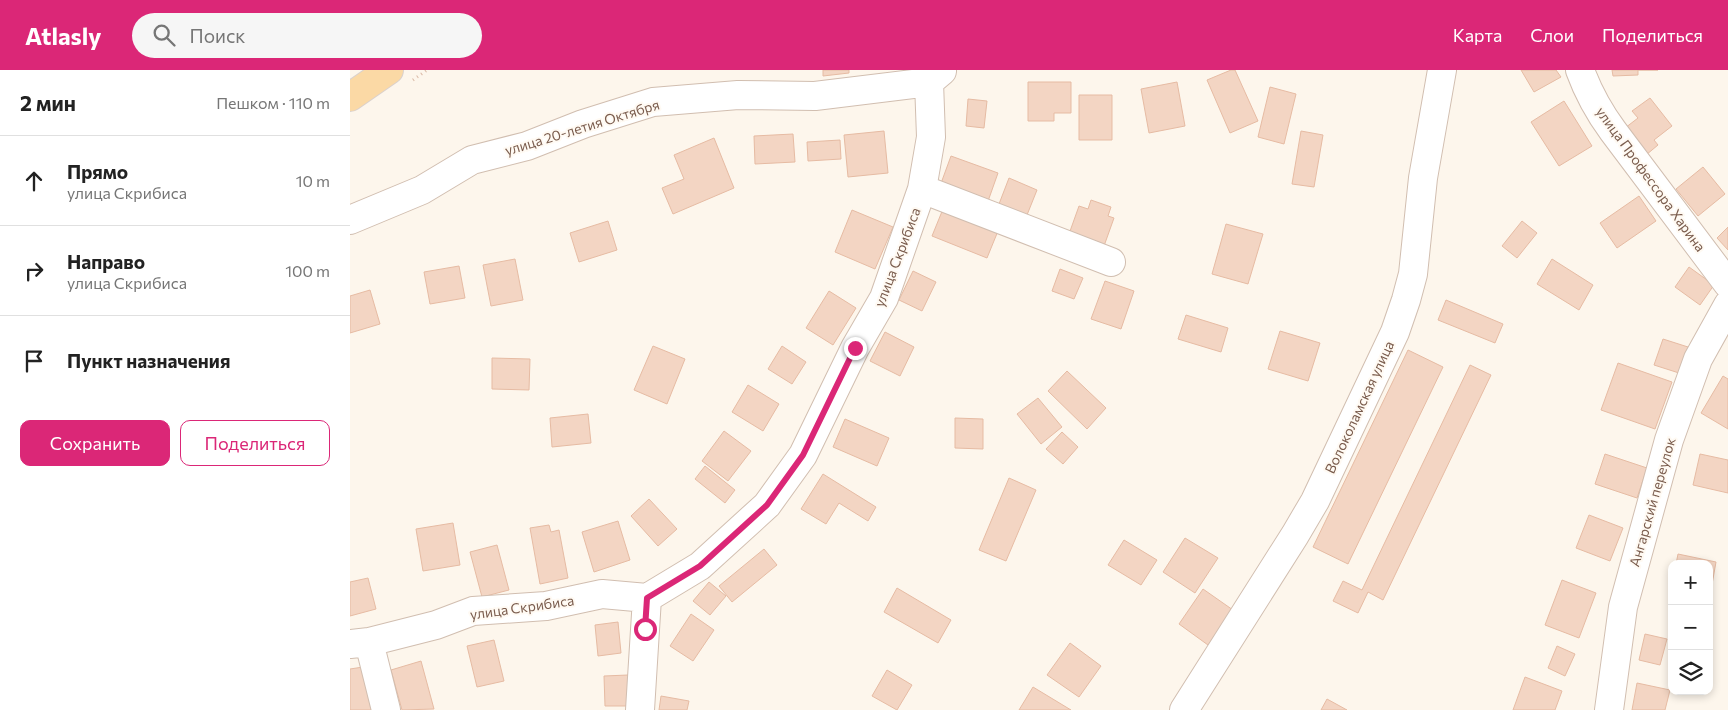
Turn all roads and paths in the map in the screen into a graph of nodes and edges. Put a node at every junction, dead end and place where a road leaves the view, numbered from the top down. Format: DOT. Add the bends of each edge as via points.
graph roads {
  1 [pos="389,70"];
  2 [pos="1442,70"];
  3 [pos="1580,70"];
  4 [pos="936,76"];
  5 [pos="350,97"];
  6 [pos="922,189"];
  7 [pos="350,220"];
  8 [pos="1111,262"];
  9 [pos="1728,284"];
  10 [pos="1728,305"];
  11 [pos="647,598"];
  12 [pos="359,643"];
  13 [pos="386,710"];
  14 [pos="640,710"];
  15 [pos="1184,710"];
  16 [pos="1609,710"];
  1 -- 5 [label="main road"];
  2 -- 15 [label="street, Волоколамская улица" via="1423,178 1413,274 1395,332 1305,518"];
  3 -- 9 [label="street, улица Профессора Харина" via="1586,88 1608,124"];
  4 -- 6 [label="street, улица Скрибиса" via="931,137"];
  4 -- 7 [label="street, улица 20-летия Октября" via="815,96 738,95 653,102 527,146 472,160 422,190"];
  6 -- 8 [label="street, улица Скрибиса"];
  6 -- 11 [label="street, улица Скрибиса" via="884,298 855,348 803,455 767,505 700,566"];
  10 -- 16 [label="street, Ангарский переулок" via="1698,359 1669,440 1622,607"];
  11 -- 12 [label="street, улица Скрибиса" via="602,594 546,606 472,611 436,625"];
  11 -- 14 [label="street"];
  12 -- 13 [label="street, улица Скрибиса"];
}
